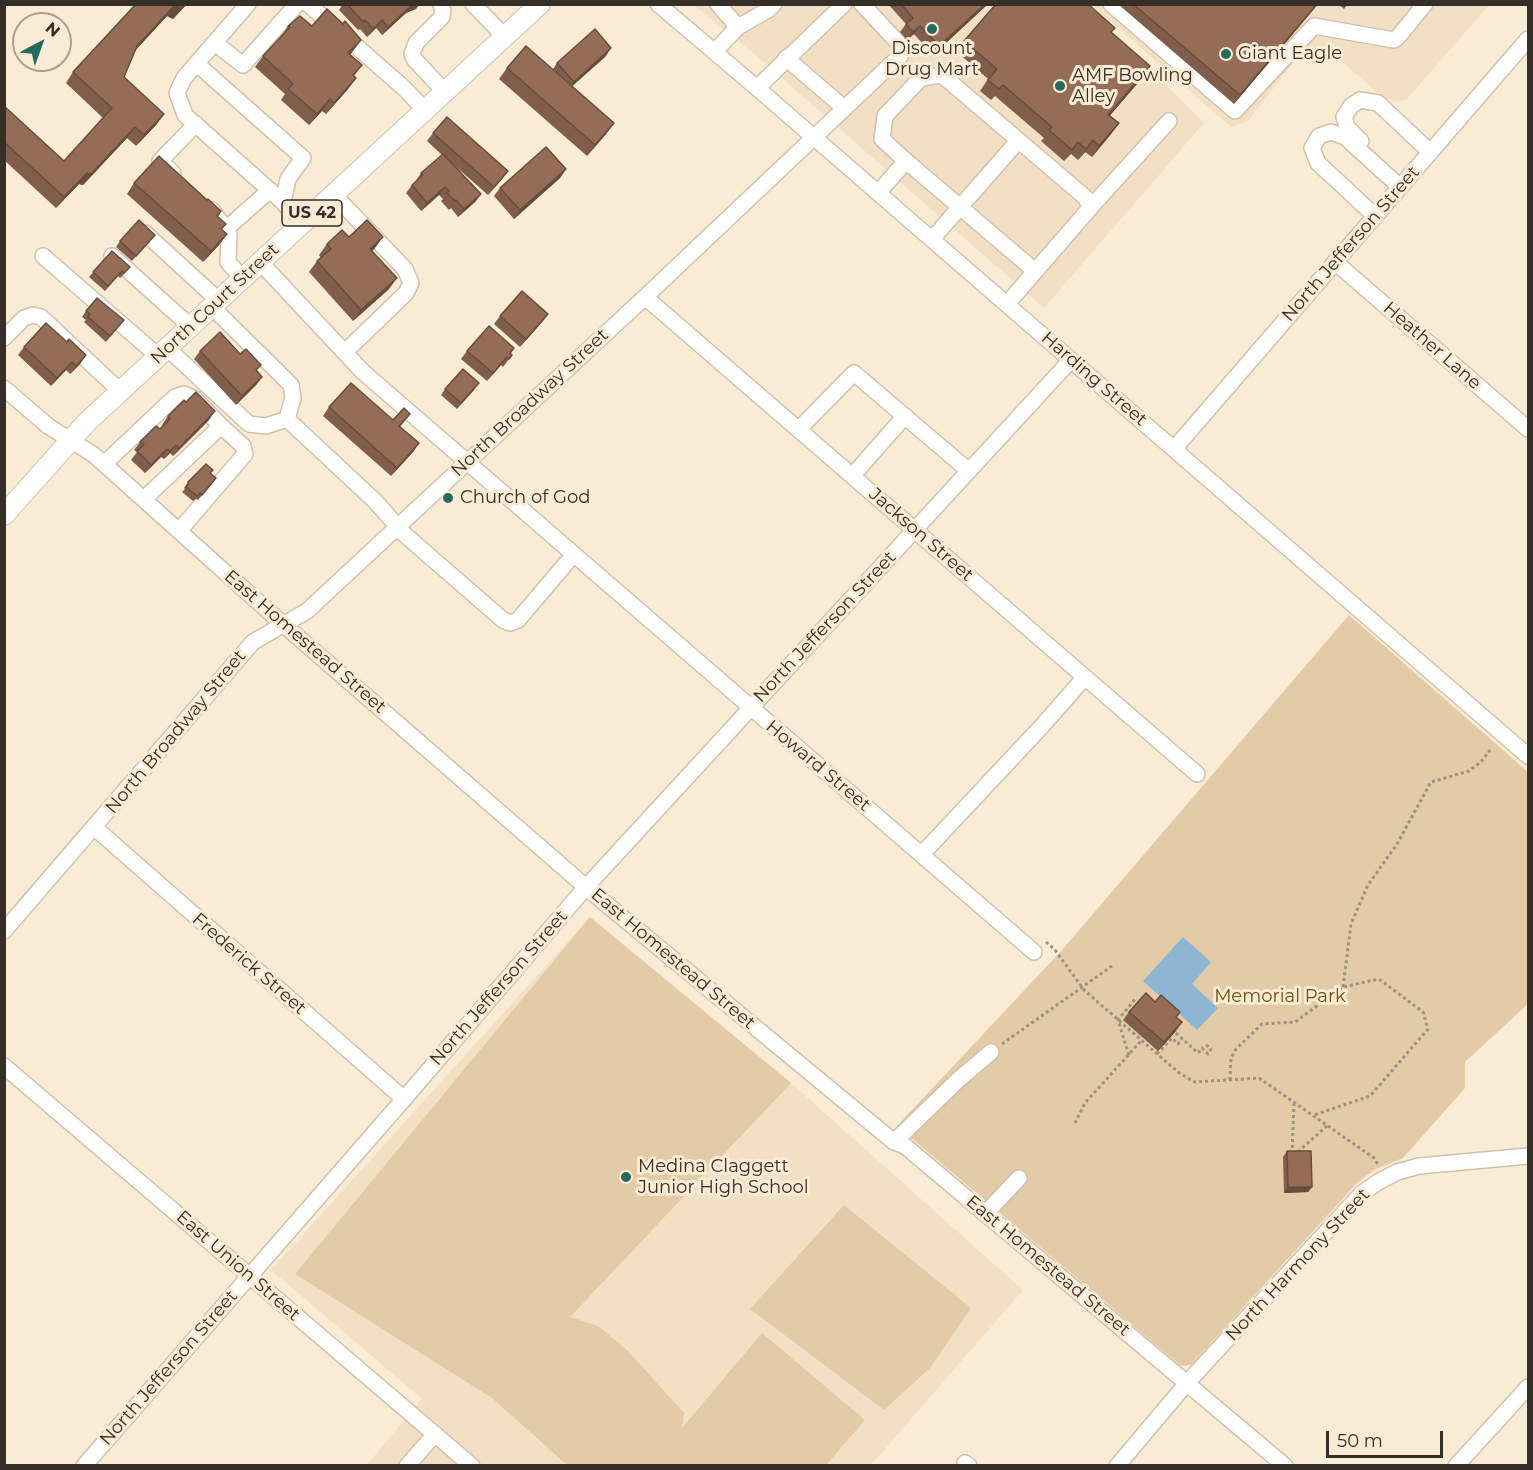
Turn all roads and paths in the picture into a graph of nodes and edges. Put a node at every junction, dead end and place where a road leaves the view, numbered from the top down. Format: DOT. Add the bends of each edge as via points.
graph roads {
  1 [pos="248,4"];
  2 [pos="297,4"];
  3 [pos="308,4"];
  4 [pos="441,4"];
  5 [pos="473,4"];
  6 [pos="540,4"];
  7 [pos="658,4"];
  8 [pos="718,4"];
  9 [pos="774,4"];
  10 [pos="844,4"];
  11 [pos="862,4"];
  12 [pos="1111,4"];
  13 [pos="1425,4"];
  14 [pos="738,27"];
  15 [pos="504,36"];
  16 [pos="1528,39"];
  17 [pos="215,43"];
  18 [pos="715,51"];
  19 [pos="786,58"];
  20 [pos="197,64"];
  21 [pos="757,88"];
  22 [pos="445,92"];
  23 [pos="844,108"];
  24 [pos="425,110"];
  25 [pos="1169,121"];
  26 [pos="196,124"];
  27 [pos="814,137"];
  28 [pos="1018,141"];
  29 [pos="1430,152"];
  30 [pos="906,161"];
  31 [pos="1403,184"];
  32 [pos="186,185"];
  33 [pos="270,190"];
  34 [pos="878,193"];
  35 [pos="333,195"];
  36 [pos="203,201"];
  37 [pos="283,202"];
  38 [pos="960,207"];
  39 [pos="1090,208"];
  40 [pos="1376,216"];
  41 [pos="301,224"];
  42 [pos="226,229"];
  43 [pos="145,232"];
  44 [pos="932,239"];
  45 [pos="110,254"];
  46 [pos="43,256"];
  47 [pos="260,262"];
  48 [pos="1335,262"];
  49 [pos="1035,272"];
  50 [pos="242,278"];
  51 [pos="645,297"];
  52 [pos="215,303"];
  53 [pos="1007,304"];
  54 [pos="190,326"];
  55 [pos="4,338"];
  56 [pos="162,352"];
  57 [pos="345,352"];
  58 [pos="1071,360"];
  59 [pos="4,388"];
  60 [pos="120,392"];
  61 [pos="905,417"];
  62 [pos="287,419"];
  63 [pos="221,426"];
  64 [pos="799,429"];
  65 [pos="1528,429"];
  66 [pos="70,440"];
  67 [pos="1174,448"];
  68 [pos="467,461"];
  69 [pos="104,464"];
  70 [pos="969,471"];
  71 [pos="853,475"];
  72 [pos="144,499"];
  73 [pos="4,515"];
  74 [pos="397,526"];
  75 [pos="179,531"];
  76 [pos="915,531"];
  77 [pos="574,554"];
  78 [pos="284,625"];
  79 [pos="1085,677"];
  80 [pos="750,707"];
  81 [pos="1490,750"];
  82 [pos="1528,756"];
  83 [pos="1197,774"];
  84 [pos="95,828"];
  85 [pos="922,854"];
  86 [pos="586,887"];
  87 [pos="4,931"];
  88 [pos="1039,946"];
  89 [pos="1112,966"];
  90 [pos="1343,987"];
  91 [pos="1082,988"];
  92 [pos="1136,998"];
  93 [pos="1118,1020"];
  94 [pos="1176,1033"];
  95 [pos="1182,1039"];
  96 [pos="1141,1041"];
  97 [pos="1205,1044"];
  98 [pos="991,1052"];
  99 [pos="1157,1054"];
  100 [pos="1129,1055"];
  101 [pos="4,1066"];
  102 [pos="1230,1080"];
  103 [pos="404,1099"];
  104 [pos="1294,1102"];
  105 [pos="1312,1116"];
  106 [pos="1075,1123"];
  107 [pos="1328,1125"];
  108 [pos="894,1142"];
  109 [pos="1528,1156"];
  110 [pos="1019,1178"];
  111 [pos="1387,1178"];
  112 [pos="986,1214"];
  113 [pos="249,1275"];
  114 [pos="1187,1383"];
  115 [pos="1528,1387"];
  116 [pos="435,1434"];
  117 [pos="84,1466"];
  118 [pos="407,1466"];
  119 [pos="472,1466"];
  120 [pos="1117,1466"];
  121 [pos="1285,1466"];
  122 [pos="1456,1466"];
  1 -- 17 [label="street"];
  2 -- 17 [label="street" via="243,65"];
  3 -- 24 [label="street"];
  4 -- 22 [label="street" via="442,17 416,44 412,54"];
  5 -- 15 [label="street"];
  6 -- 15 [label="main road, North Court Street / US 42"];
  7 -- 18 [label="street, Harding Street"];
  8 -- 14 [label="street"];
  9 -- 14 [label="street"];
  10 -- 19 [label="street"];
  11 -- 23 [label="street, North Broadway Street" via="903,51"];
  12 -- 13 [label="street" via="1235,111 1314,26 1394,40"];
  14 -- 18 [label="street"];
  15 -- 22 [label="main road, North Court Street / US 42"];
  16 -- 29 [label="street, North Jefferson Street"];
  17 -- 20 [label="street"];
  18 -- 21 [label="street, Harding Street"];
  19 -- 21 [label="street"];
  19 -- 23 [label="street"];
  20 -- 26 [label="street" via="177,93 185,115"];
  20 -- 37 [label="street" via="303,158 288,179"];
  21 -- 27 [label="street, Harding Street"];
  22 -- 24 [label="main road, North Court Street / US 42"];
  23 -- 27 [label="street, North Broadway Street"];
  24 -- 35 [label="main road, North Court Street / US 42"];
  25 -- 39 [label="street"];
  26 -- 32 [label="street" via="160,160"];
  26 -- 33 [label="street"];
  27 -- 34 [label="street, Harding Street"];
  27 -- 51 [label="street, North Broadway Street"];
  28 -- 30 [label="street" via="942,75 921,78 885,116 882,139"];
  28 -- 38 [label="street"];
  28 -- 39 [label="street" via="1086,198"];
  29 -- 31 [label="street, North Jefferson Street"];
  29 -- 31 [label="street" via="1378,103 1360,100 1351,106 1344,117 1347,127"];
  30 -- 34 [label="street"];
  30 -- 38 [label="street"];
  31 -- 40 [label="street, North Jefferson Street"];
  31 -- 40 [label="street" via="1345,138 1331,132 1318,136 1312,148 1318,163"];
  33 -- 37 [label="street"];
  33 -- 42 [label="street"];
  34 -- 44 [label="street, Harding Street"];
  35 -- 41 [label="main road, North Court Street / US 42"];
  35 -- 57 [label="street" via="405,269 411,283 406,293"];
  36 -- 42 [label="street"];
  37 -- 41 [label="street"];
  38 -- 44 [label="street"];
  38 -- 49 [label="street"];
  39 -- 49 [label="street"];
  40 -- 48 [label="street, North Jefferson Street"];
  41 -- 47 [label="main road, North Court Street / US 42"];
  42 -- 50 [label="street" via="228,262"];
  43 -- 52 [label="street"];
  44 -- 53 [label="street, Harding Street"];
  45 -- 54 [label="street"];
  46 -- 56 [label="street"];
  47 -- 50 [label="main road, North Court Street / US 42"];
  47 -- 57 [label="street, Howard Street"];
  48 -- 65 [label="street, Heather Lane"];
  48 -- 67 [label="street, North Jefferson Street"];
  49 -- 53 [label="street"];
  50 -- 52 [label="main road, North Court Street / US 42"];
  51 -- 64 [label="street, Jackson Street"];
  51 -- 68 [label="street, North Broadway Street"];
  52 -- 54 [label="main road, North Court Street / US 42"];
  52 -- 62 [label="street" via="291,385"];
  53 -- 58 [label="street, Harding Street"];
  54 -- 56 [label="main road, North Court Street / US 42"];
  55 -- 60 [label="street" via="24,318 41,317"];
  56 -- 60 [label="main road, North Court Street / US 42"];
  56 -- 62 [label="street" via="249,424 266,426"];
  57 -- 68 [label="street, Howard Street"];
  58 -- 67 [label="street, Harding Street"];
  58 -- 70 [label="street, North Jefferson Street"];
  59 -- 66 [label="street, East Homestead Street"];
  60 -- 66 [label="main road, North Court Street / US 42"];
  61 -- 64 [label="street" via="854,373"];
  61 -- 70 [label="street"];
  61 -- 71 [label="street"];
  62 -- 74 [label="street"];
  63 -- 69 [label="street" via="195,399 180,394"];
  63 -- 72 [label="street"];
  63 -- 75 [label="street" via="243,446 245,454"];
  64 -- 71 [label="street, Jackson Street"];
  66 -- 69 [label="street, East Homestead Street"];
  66 -- 73 [label="main road, North Court Street / US 42"];
  67 -- 82 [label="street, Harding Street"];
  68 -- 74 [label="street, North Broadway Street"];
  68 -- 77 [label="street, Howard Street"];
  69 -- 72 [label="street, East Homestead Street"];
  70 -- 76 [label="street, North Jefferson Street"];
  71 -- 76 [label="street, Jackson Street"];
  72 -- 75 [label="street, East Homestead Street"];
  74 -- 77 [label="street" via="510,623 521,617"];
  74 -- 78 [label="street, North Broadway Street" via="307,611"];
  75 -- 78 [label="street, East Homestead Street"];
  76 -- 79 [label="street, Jackson Street"];
  76 -- 80 [label="street, North Jefferson Street"];
  77 -- 80 [label="street, Howard Street"];
  78 -- 84 [label="street, North Broadway Street" via="253,642"];
  78 -- 86 [label="street, East Homestead Street"];
  79 -- 83 [label="street, Jackson Street"];
  79 -- 85 [label="street"];
  80 -- 85 [label="street, Howard Street"];
  80 -- 86 [label="street, North Jefferson Street"];
  81 -- 90 [label="path" via="1469,771 1431,782 1397,844 1368,885 1351,924"];
  84 -- 87 [label="street, North Broadway Street"];
  84 -- 103 [label="street, Frederick Street"];
  85 -- 88 [label="street, Howard Street"];
  86 -- 103 [label="street, North Jefferson Street"];
  86 -- 108 [label="street, East Homestead Street"];
  88 -- 91 [label="path" via="1055,950"];
  89 -- 91 [label="path"];
  90 -- 102 [label="path" via="1295,1022 1262,1024 1236,1048 1231,1058"];
  90 -- 105 [label="path" via="1379,979 1423,1012 1428,1029 1370,1096"];
  91 -- 93 [label="path"];
  91 -- 98 [label="path"];
  92 -- 93 [label="path"];
  93 -- 96 [label="path"];
  93 -- 100 [label="path"];
  94 -- 95 [label="path"];
  95 -- 97 [label="path" via="1198,1053 1202,1048 1208,1054 1211,1050"];
  95 -- 99 [label="path" via="1178,1044 1172,1038"];
  96 -- 99 [label="path"];
  96 -- 100 [label="path"];
  98 -- 108 [label="street"];
  99 -- 102 [label="path" via="1195,1082"];
  100 -- 106 [label="path" via="1085,1104"];
  101 -- 113 [label="street, East Union Street"];
  102 -- 104 [label="path" via="1259,1078"];
  103 -- 113 [label="street, North Jefferson Street"];
  104 -- 105 [label="path"];
  104 -- 107 [label="path" via="1292,1154"];
  105 -- 107 [label="path"];
  107 -- 111 [label="path" via="1374,1158"];
  108 -- 112 [label="street, East Homestead Street" via="905,1146"];
  109 -- 111 [label="street, North Harmony Street" via="1419,1166"];
  110 -- 112 [label="street"];
  111 -- 114 [label="street, North Harmony Street" via="1362,1194"];
  112 -- 114 [label="street, East Homestead Street"];
  113 -- 116 [label="street, East Union Street"];
  113 -- 117 [label="street, North Jefferson Street"];
  114 -- 120 [label="street, North Harmony Street"];
  114 -- 121 [label="street, East Homestead Street"];
  115 -- 122 [label="street"];
  116 -- 118 [label="street"];
  116 -- 119 [label="street, East Union Street"];
}
